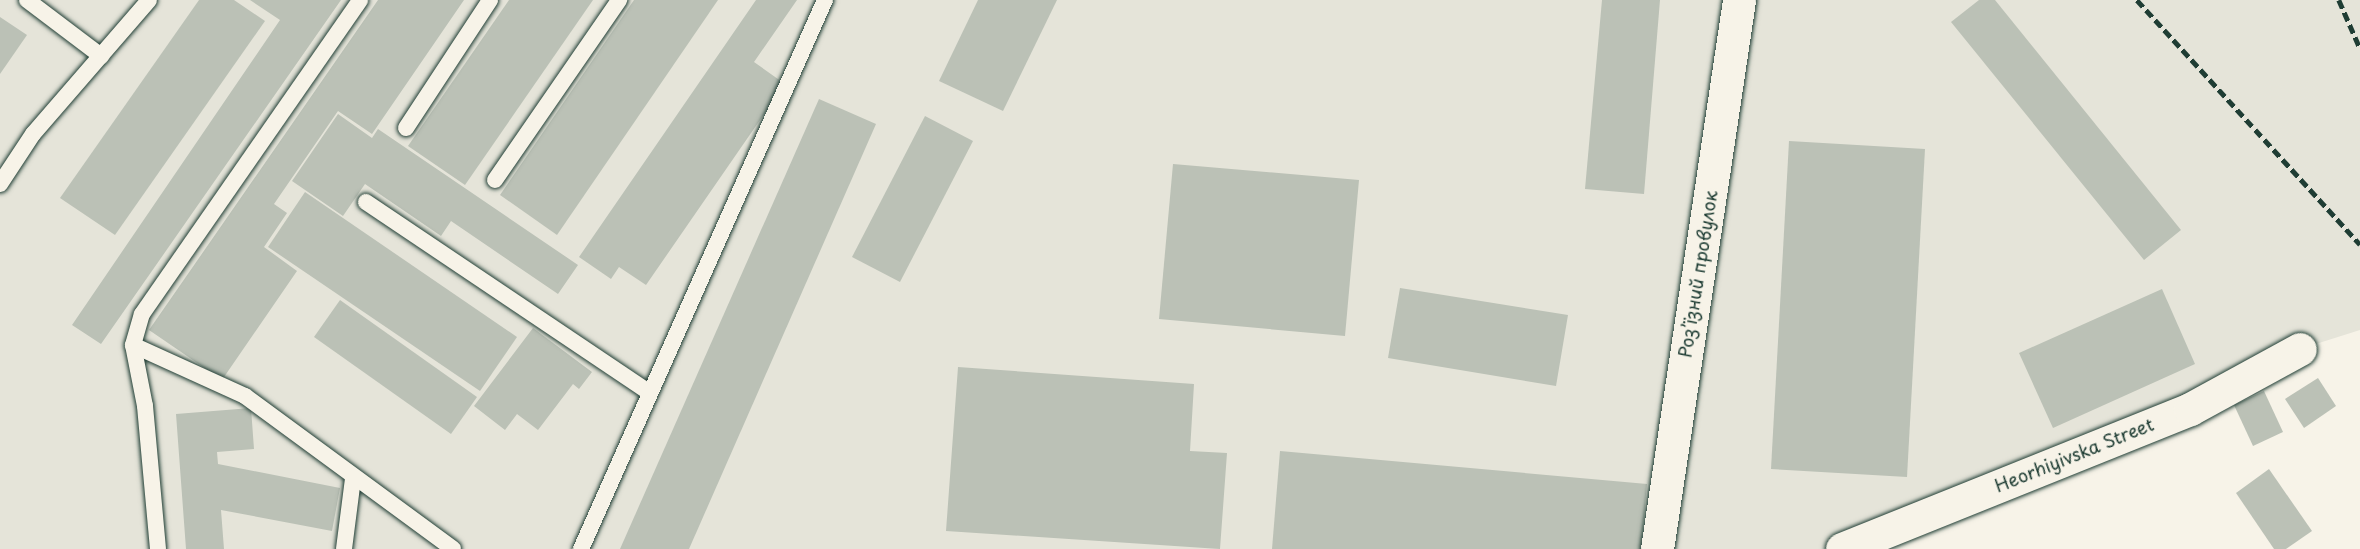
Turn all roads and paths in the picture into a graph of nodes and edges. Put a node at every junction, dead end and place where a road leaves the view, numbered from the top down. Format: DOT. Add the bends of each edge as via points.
graph roads {
  1 [pos="27,0"];
  2 [pos="149,0"];
  3 [pos="360,0"];
  4 [pos="490,0"];
  5 [pos="619,0"];
  6 [pos="825,0"];
  7 [pos="1739,0"];
  8 [pos="100,56"];
  9 [pos="405,128"];
  10 [pos="495,180"];
  11 [pos="0,184"];
  12 [pos="366,202"];
  13 [pos="133,345"];
  14 [pos="2300,349"];
  15 [pos="647,391"];
  16 [pos="352,479"];
  17 [pos="158,549"];
  18 [pos="344,549"];
  19 [pos="453,549"];
  20 [pos="581,549"];
  21 [pos="1657,549"];
  22 [pos="1842,549"];
  1 -- 8 [label="lane"];
  2 -- 8 [label="lane"];
  3 -- 13 [label="lane" via="142,314"];
  4 -- 9 [label="lane"];
  5 -- 10 [label="lane"];
  6 -- 15 [label="lane"];
  7 -- 21 [label="street, Роз’їзний провулок"];
  8 -- 11 [label="lane" via="33,134"];
  12 -- 15 [label="lane"];
  13 -- 16 [label="lane" via="245,396"];
  13 -- 17 [label="lane" via="145,406"];
  14 -- 22 [label="street, Heorhiyivska Street" via="2190,409"];
  15 -- 20 [label="lane"];
  16 -- 18 [label="lane"];
  16 -- 19 [label="lane"];
}
